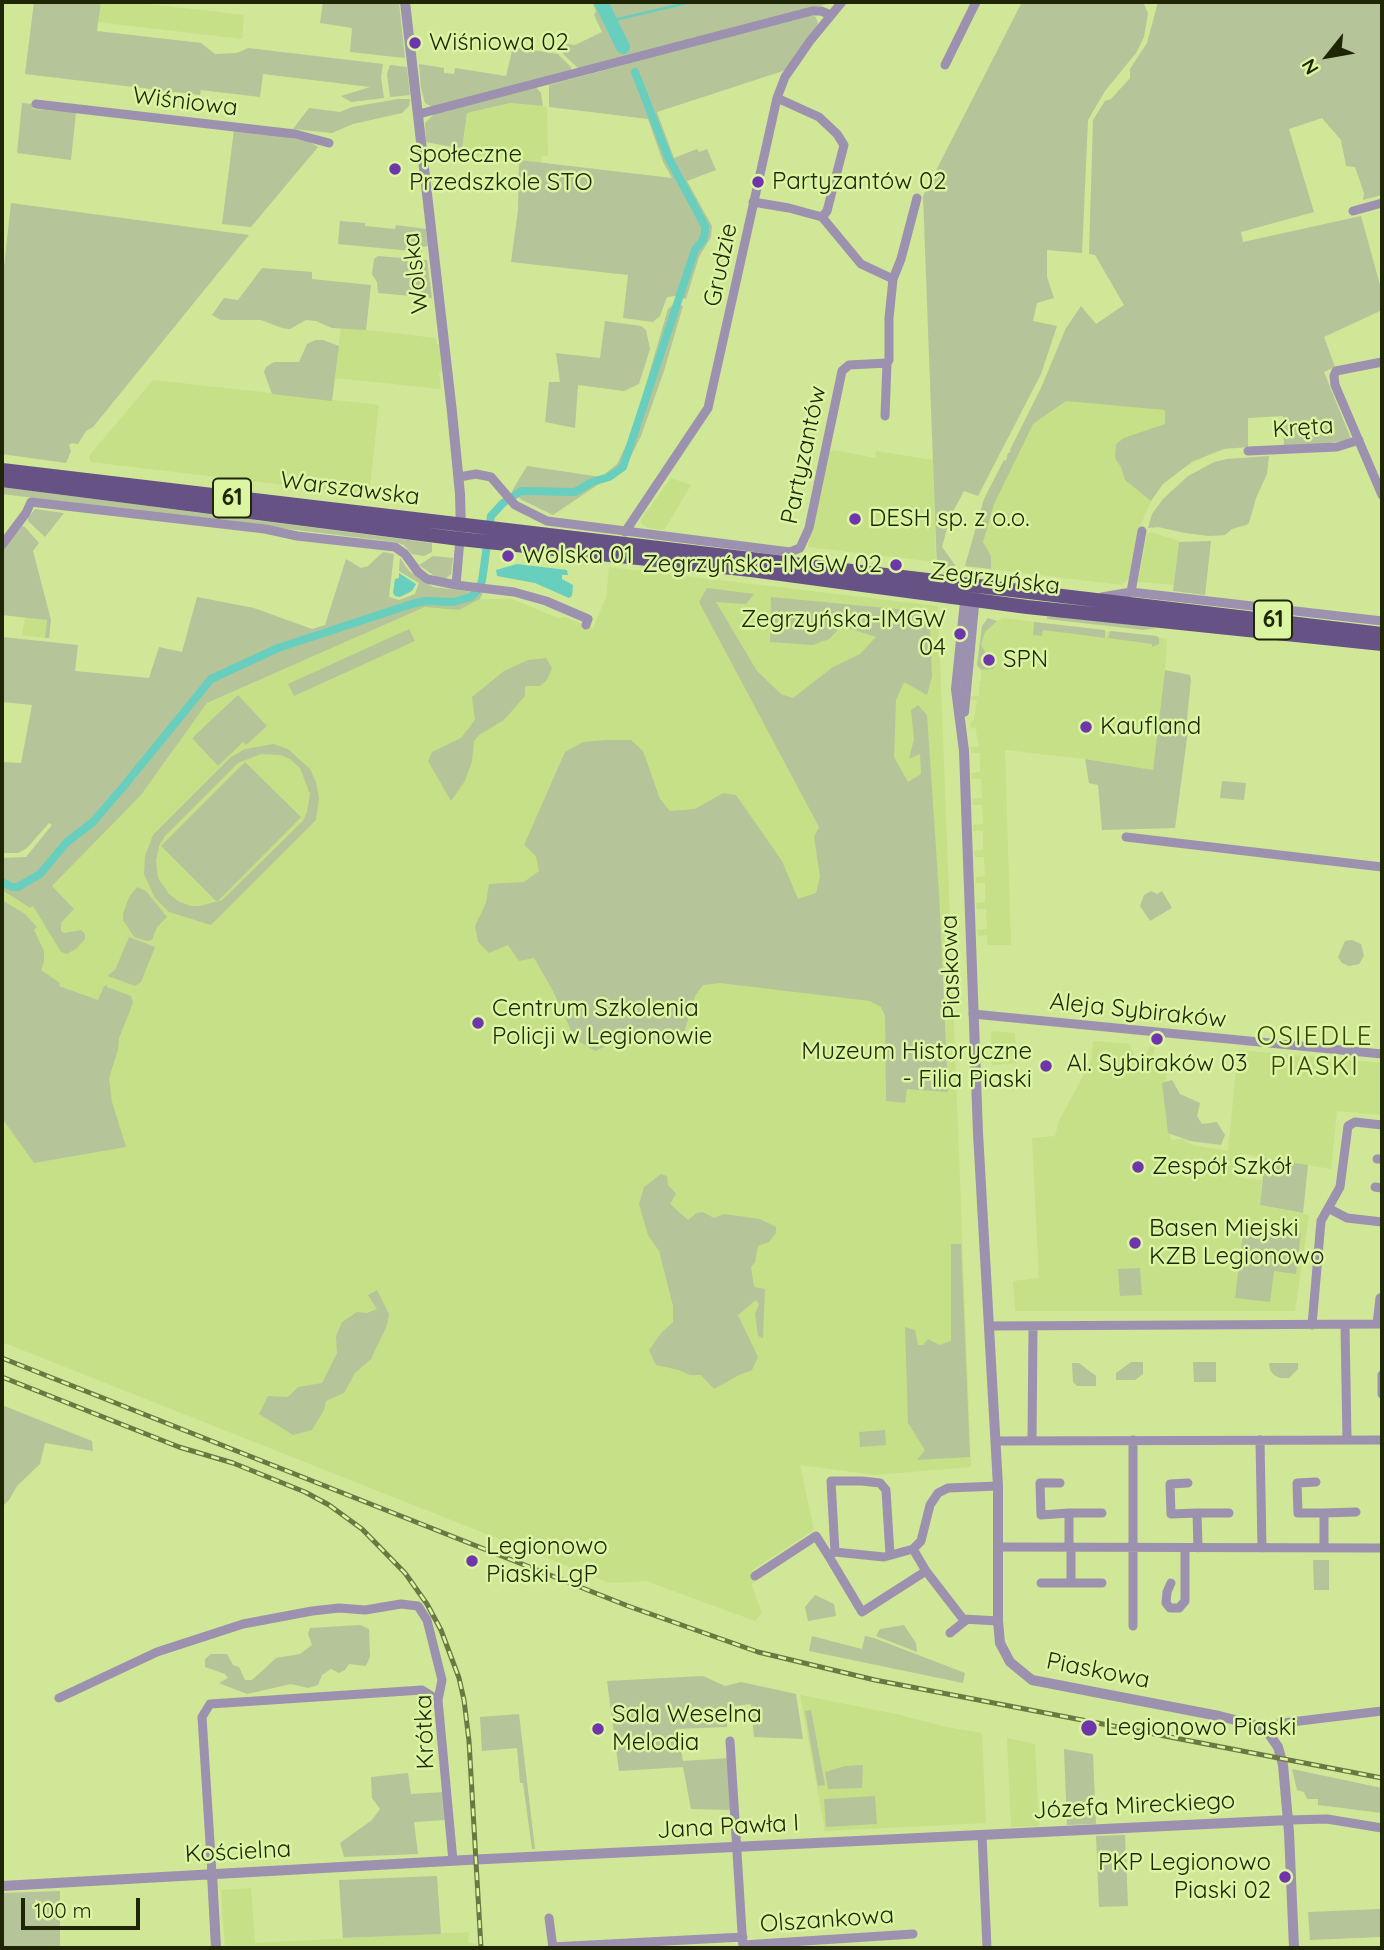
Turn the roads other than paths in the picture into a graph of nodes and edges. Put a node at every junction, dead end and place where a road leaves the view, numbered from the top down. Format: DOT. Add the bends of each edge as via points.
graph roads {
  1 [pos="405,2"];
  2 [pos="842,2"];
  3 [pos="976,2"];
  4 [pos="831,15"];
  5 [pos="945,65"];
  6 [pos="777,99"];
  7 [pos="36,104"];
  8 [pos="418,114"];
  9 [pos="329,143"];
  10 [pos="917,198"];
  11 [pos="753,201"];
  12 [pos="1382,203"];
  13 [pos="1353,211"];
  14 [pos="822,217"];
  15 [pos="893,279"];
  16 [pos="1382,362"];
  17 [pos="887,363"];
  18 [pos="885,416"];
  19 [pos="1359,440"];
  20 [pos="1248,451"];
  21 [pos="2,470"];
  22 [pos="459,477"];
  23 [pos="2,480"];
  24 [pos="1382,495"];
  25 [pos="1142,531"];
  26 [pos="461,532"];
  27 [pos="625,532"];
  28 [pos="2,545"];
  29 [pos="607,548"];
  30 [pos="461,586"];
  31 [pos="1130,592"];
  32 [pos="971,593"];
  33 [pos="1082,599"];
  34 [pos="1382,621"];
  35 [pos="587,622"];
  36 [pos="1382,634"];
  37 [pos="1382,644"];
  38 [pos="1126,836"];
  39 [pos="1382,867"];
  40 [pos="974,1014"];
  41 [pos="1382,1054"];
  42 [pos="1382,1125"];
  43 [pos="1328,1208"];
  44 [pos="1382,1222"];
  45 [pos="1380,1298"];
  46 [pos="1379,1324"];
  47 [pos="1312,1325"];
  48 [pos="1345,1325"];
  49 [pos="989,1326"];
  50 [pos="1033,1326"];
  51 [pos="1382,1375"];
  52 [pos="1382,1394"];
  53 [pos="1347,1439"];
  54 [pos="1032,1440"];
  55 [pos="1133,1440"];
  56 [pos="1260,1440"];
  57 [pos="1382,1440"];
  58 [pos="996,1441"];
  59 [pos="1316,1482"];
  60 [pos="1060,1483"];
  61 [pos="1188,1483"];
  62 [pos="998,1486"];
  63 [pos="1356,1512"];
  64 [pos="1069,1513"];
  65 [pos="1102,1513"];
  66 [pos="1197,1513"];
  67 [pos="1229,1513"];
  68 [pos="1324,1513"];
  69 [pos="998,1547"];
  70 [pos="1133,1548"];
  71 [pos="1185,1548"];
  72 [pos="1198,1548"];
  73 [pos="1262,1548"];
  74 [pos="1324,1548"];
  75 [pos="1382,1548"];
  76 [pos="913,1549"];
  77 [pos="831,1553"];
  78 [pos="890,1555"];
  79 [pos="926,1571"];
  80 [pos="755,1576"];
  81 [pos="1041,1583"];
  82 [pos="1071,1583"];
  83 [pos="1102,1583"];
  84 [pos="1171,1583"];
  85 [pos="965,1620"];
  86 [pos="998,1621"];
  87 [pos="1133,1626"];
  88 [pos="950,1633"];
  89 [pos="59,1698"];
  90 [pos="438,1700"];
  91 [pos="1382,1710"];
  92 [pos="1262,1728"];
  93 [pos="730,1741"];
  94 [pos="1289,1820"];
  95 [pos="1382,1828"];
  96 [pos="982,1835"];
  97 [pos="738,1848"];
  98 [pos="476,1860"];
  99 [pos="453,1861"];
  100 [pos="212,1874"];
  101 [pos="2,1886"];
  102 [pos="550,1918"];
  103 [pos="913,1934"];
  104 [pos="743,1943"];
  105 [pos="216,1948"];
  106 [pos="552,1948"];
  107 [pos="987,1948"];
  108 [pos="1294,1948"];
  1 -- 8 [label="street, Wolska"];
  2 -- 4 [label="street, Grudzie"];
  3 -- 5 [label="street"];
  4 -- 6 [label="street, Grudzie" via="785,78"];
  4 -- 8 [label="street" via="812,11"];
  6 -- 11 [label="street, Grudzie"];
  6 -- 14 [label="street" via="819,117 844,145"];
  7 -- 9 [label="street, Wiśniowa" via="295,134"];
  8 -- 22 [label="street, Wolska"];
  10 -- 15 [label="street"];
  11 -- 14 [label="street"];
  11 -- 27 [label="street, Grudzie" via="708,408"];
  12 -- 13 [label="street"];
  14 -- 15 [label="street" via="861,264"];
  15 -- 17 [label="street"];
  16 -- 19 [label="street" via="1336,371 1334,376"];
  17 -- 18 [label="street"];
  17 -- 27 [label="street, Partyzantów" via="849,365 842,371 808,528 798,550"];
  19 -- 20 [label="street, Kręta" via="1337,447"];
  19 -- 24 [label="street"];
  21 -- 26 [label="main road, Warszawska / 61"];
  22 -- 26 [label="street, Wolska"];
  22 -- 27 [label="street" via="484,475 515,505 547,521"];
  23 -- 26 [label="main road, Warszawska / 61"];
  25 -- 31 [label="street"];
  26 -- 29 [label="main road, Warszawska / 61"];
  26 -- 30 [label="street"];
  28 -- 30 [label="street" via="32,502 395,547 427,579"];
  29 -- 32 [label="main road, Zegrzyńska / 61"];
  30 -- 35 [label="street" via="546,601"];
  31 -- 33 [label="street"];
  31 -- 34 [label="street"];
  32 -- 33 [label="main road, Zegrzyńska / 61"];
  32 -- 37 [label="main road, Zegrzyńska / 61"];
  32 -- 40 [label="street, Piaskowa" via="956,689 962,732"];
  33 -- 36 [label="main road, Zegrzyńska / 61"];
  38 -- 39 [label="street"];
  40 -- 41 [label="street, Aleja Sybiraków"];
  40 -- 49 [label="street, Piaskowa"];
  42 -- 43 [label="street" via="1355,1122 1348,1126 1343,1176"];
  43 -- 44 [label="street" via="1347,1218"];
  43 -- 47 [label="street" via="1321,1224"];
  45 -- 46 [label="street"];
  46 -- 48 [label="street"];
  47 -- 48 [label="street"];
  47 -- 50 [label="street"];
  48 -- 53 [label="street"];
  49 -- 50 [label="street"];
  49 -- 58 [label="street, Piaskowa"];
  50 -- 54 [label="street"];
  51 -- 52 [label="street"];
  53 -- 56 [label="street"];
  53 -- 57 [label="street"];
  54 -- 55 [label="street"];
  54 -- 58 [label="street"];
  55 -- 56 [label="street"];
  55 -- 70 [label="street, Piaskowa"];
  56 -- 73 [label="street"];
  58 -- 62 [label="street, Piaskowa"];
  59 -- 68 [label="street" via="1297,1483 1298,1513"];
  60 -- 64 [label="street" via="1040,1483 1041,1514"];
  61 -- 66 [label="street" via="1170,1484 1171,1514"];
  62 -- 69 [label="street, Piaskowa"];
  62 -- 76 [label="street" via="948,1488 938,1493 930,1505 921,1541"];
  63 -- 68 [label="street"];
  64 -- 65 [label="street"];
  64 -- 82 [label="street"];
  66 -- 67 [label="street"];
  66 -- 72 [label="street"];
  68 -- 74 [label="street"];
  69 -- 70 [label="street"];
  69 -- 86 [label="street, Piaskowa"];
  70 -- 71 [label="street"];
  70 -- 87 [label="street, Piaskowa"];
  71 -- 72 [label="street"];
  71 -- 84 [label="street" via="1185,1601 1179,1608 1166,1603"];
  72 -- 73 [label="street"];
  73 -- 74 [label="street"];
  74 -- 75 [label="street"];
  76 -- 78 [label="street"];
  76 -- 79 [label="street"];
  77 -- 78 [label="street"];
  77 -- 78 [label="street" via="831,1481 863,1481 880,1483 886,1490"];
  77 -- 79 [label="street" via="862,1612"];
  77 -- 80 [label="street" via="816,1536"];
  79 -- 85 [label="street"];
  81 -- 82 [label="street"];
  82 -- 83 [label="street"];
  85 -- 86 [label="street"];
  85 -- 88 [label="street"];
  86 -- 92 [label="street, Piaskowa" via="1004,1653 1032,1680"];
  89 -- 90 [label="street, Krótka" via="156,1652 243,1625 313,1611 401,1604 418,1606 427,1620 442,1680"];
  90 -- 99 [label="street, Krótka"];
  90 -- 100 [label="street" via="422,1689 210,1704 202,1717"];
  91 -- 92 [label="street"];
  92 -- 94 [label="street" via="1282,1758"];
  93 -- 97 [label="street, Olszankowa"];
  94 -- 95 [label="street" via="1327,1819"];
  94 -- 96 [label="street, Józefa Mireckiego"];
  94 -- 108 [label="street"];
  96 -- 97 [label="street, Jana Pawła I"];
  96 -- 107 [label="street"];
  97 -- 98 [label="street, Jana Pawła I"];
  97 -- 104 [label="street, Olszankowa"];
  98 -- 99 [label="street, Kościelna"];
  99 -- 100 [label="street, Kościelna"];
  100 -- 101 [label="street, Kościelna"];
  100 -- 105 [label="street"];
  102 -- 106 [label="street"];
  103 -- 104 [label="street, Olszankowa"];
  104 -- 106 [label="street"];
}
